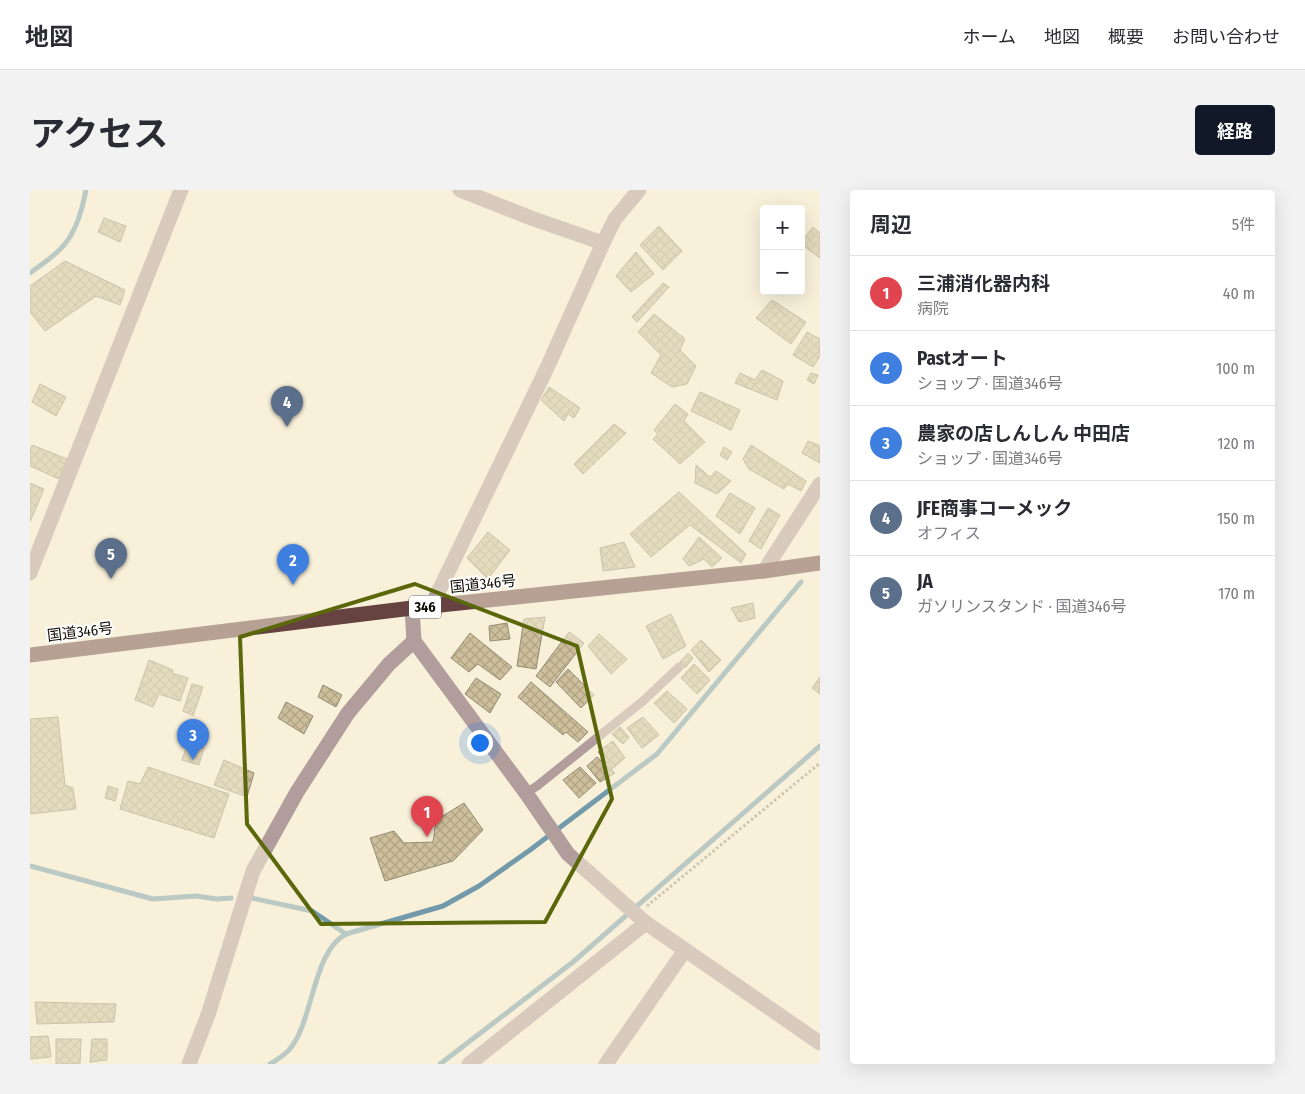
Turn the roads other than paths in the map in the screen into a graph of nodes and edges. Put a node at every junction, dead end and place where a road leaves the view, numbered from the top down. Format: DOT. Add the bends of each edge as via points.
graph roads {
  1 [pos="181,190"];
  2 [pos="460,190"];
  3 [pos="639,190"];
  4 [pos="603,243"];
  5 [pos="820,484"];
  6 [pos="820,563"];
  7 [pos="764,571"];
  8 [pos="30,573"];
  9 [pos="431,607"];
  10 [pos="412,608"];
  11 [pos="414,641"];
  12 [pos="30,655"];
  13 [pos="679,668"];
  14 [pos="526,793"];
  15 [pos="640,919"];
  16 [pos="685,950"];
  17 [pos="820,1043"];
  18 [pos="189,1064"];
  19 [pos="469,1064"];
  20 [pos="606,1064"];
  1 -- 8 [label="street"];
  2 -- 4 [label="street"];
  3 -- 4 [label="street" via="615,219"];
  4 -- 9 [label="street" via="546,370"];
  5 -- 7 [label="street"];
  6 -- 7 [label="highway, 国道346号 / 346"];
  7 -- 9 [label="highway, 国道346号 / 346"];
  9 -- 10 [label="highway, 国道346号 / 346"];
  10 -- 11 [label="street"];
  10 -- 12 [label="highway, 国道346号 / 346"];
  11 -- 14 [label="street"];
  11 -- 18 [label="street" via="389,664 348,713 297,792 252,871 208,1015"];
  13 -- 14 [label="lane" via="643,701"];
  14 -- 15 [label="street" via="568,854"];
  15 -- 16 [label="street"];
  15 -- 19 [label="street"];
  16 -- 17 [label="street"];
  16 -- 20 [label="street"];
}
